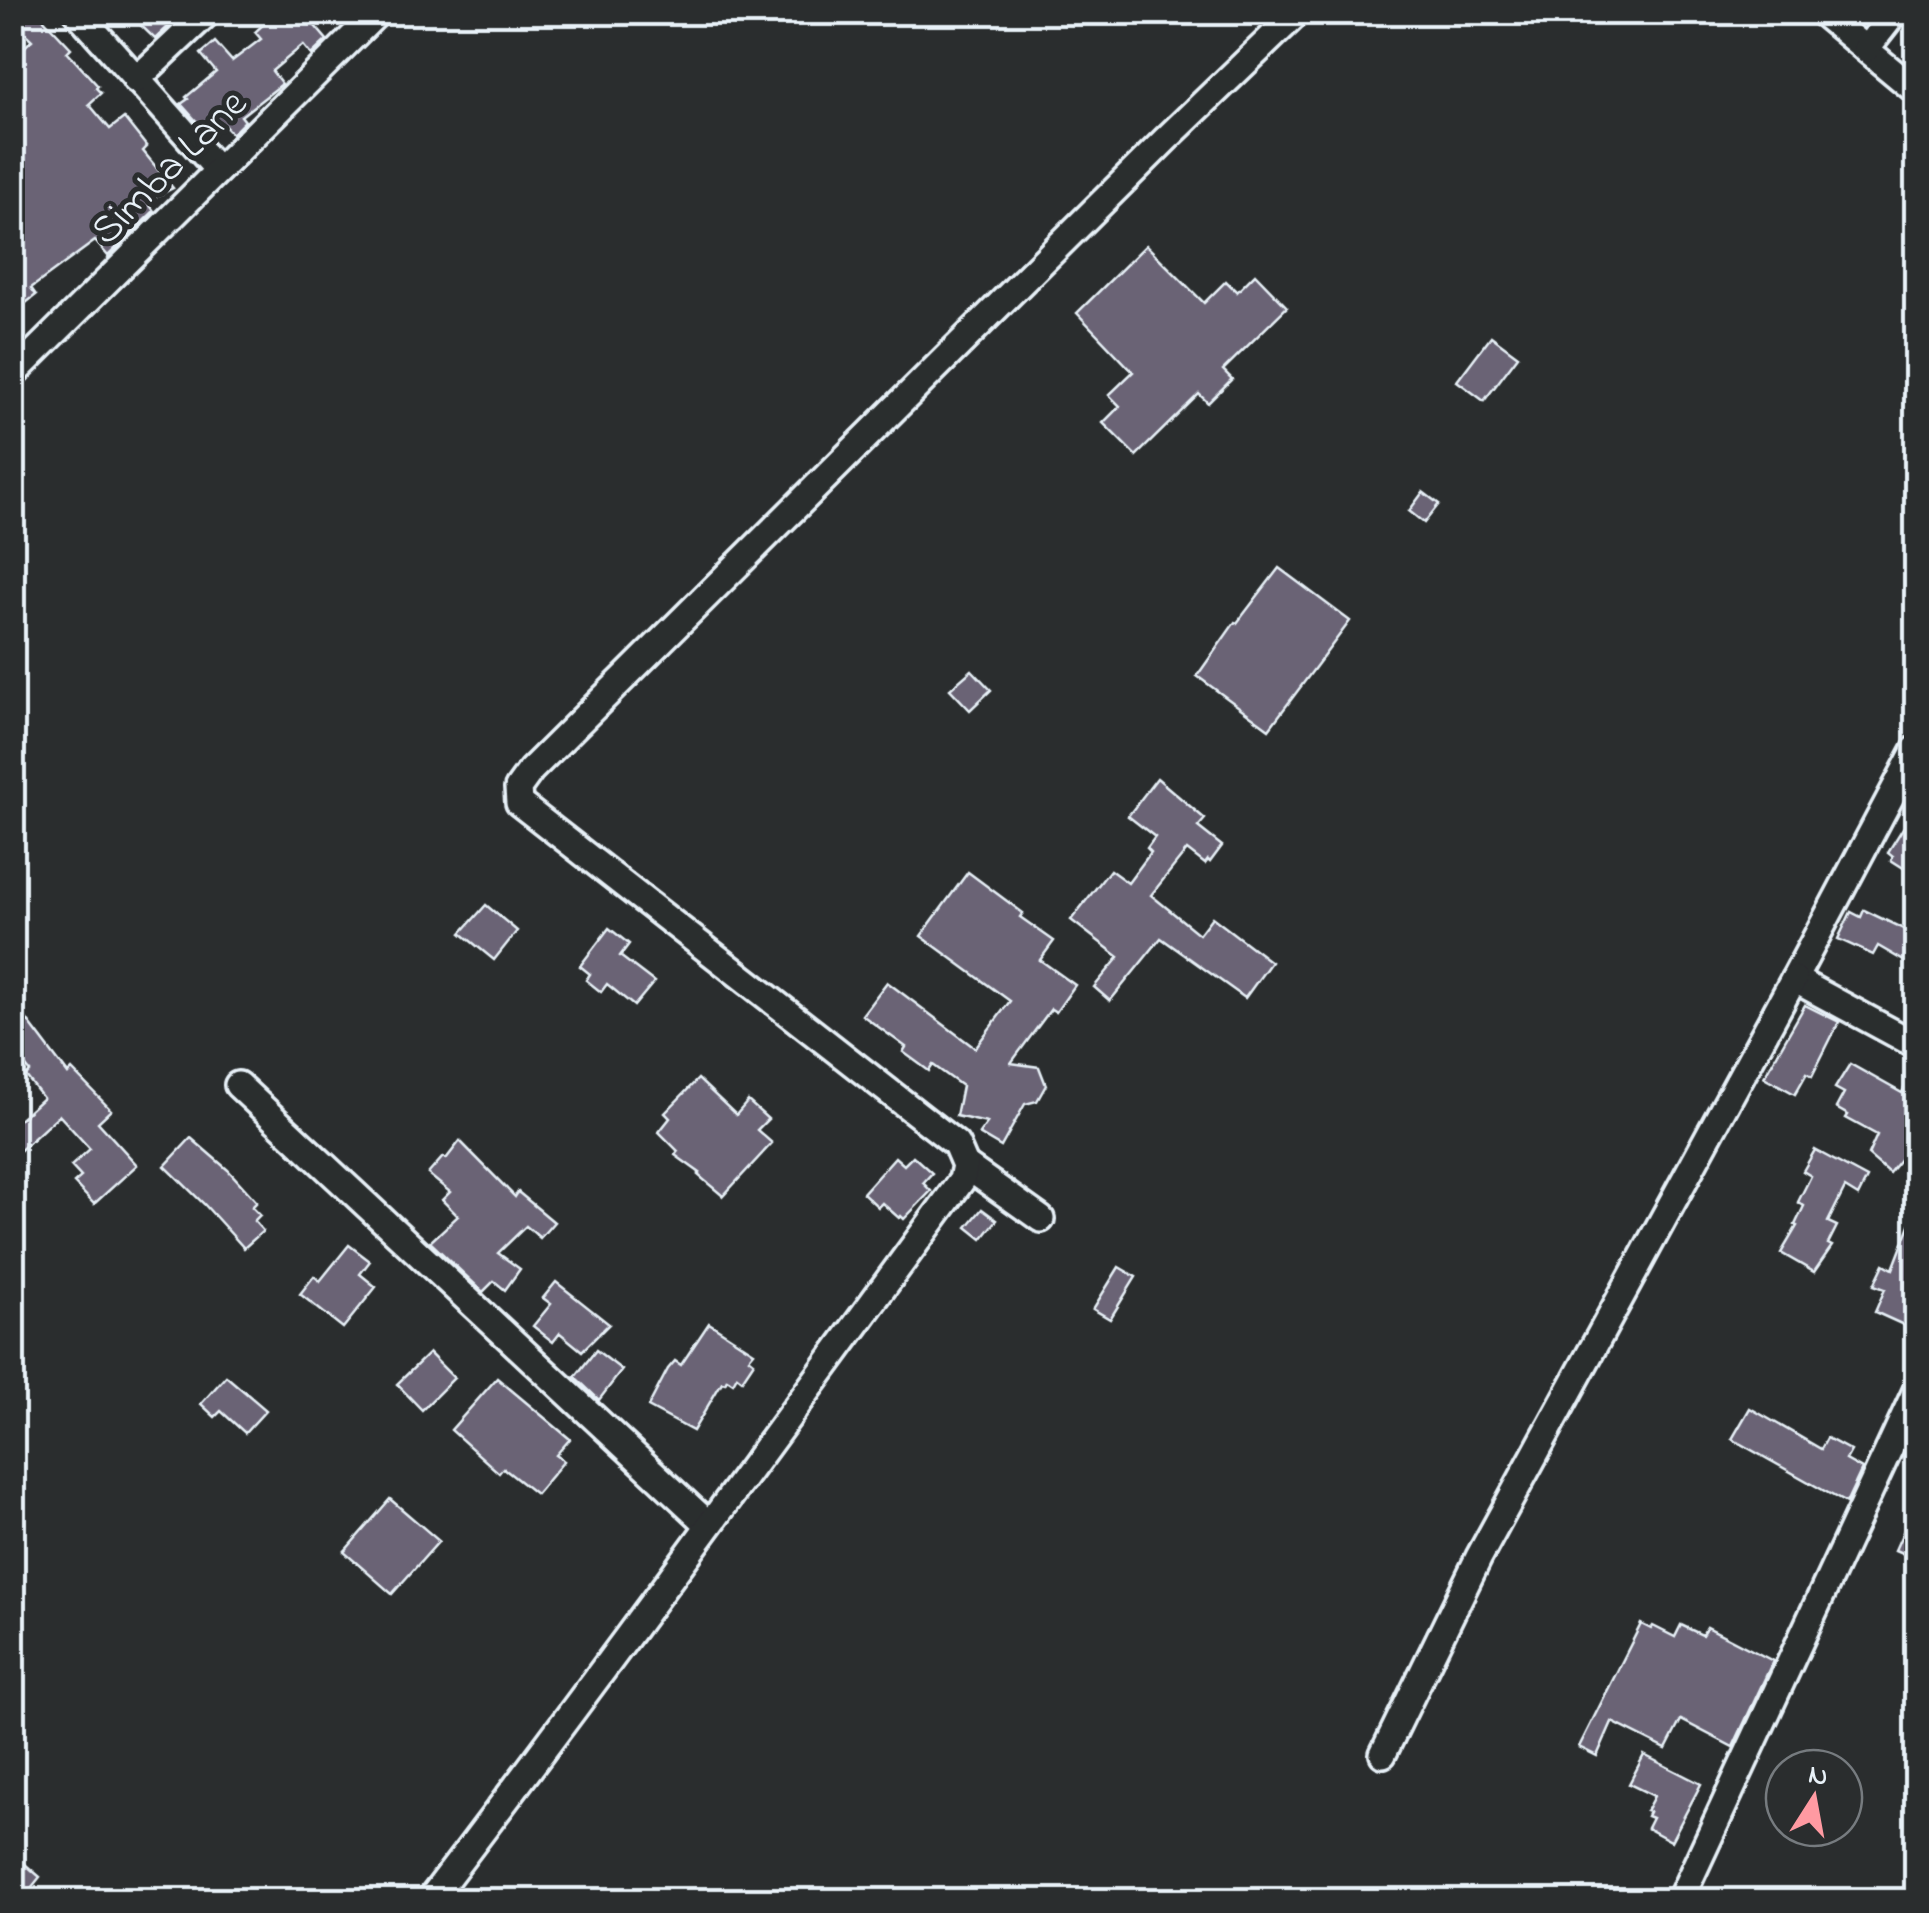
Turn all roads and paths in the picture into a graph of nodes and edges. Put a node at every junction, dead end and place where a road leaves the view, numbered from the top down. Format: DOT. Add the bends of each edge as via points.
graph roads {
  1 [pos="76,12"];
  2 [pos="208,12"];
  3 [pos="378,12"];
  4 [pos="1298,12"];
  5 [pos="1821,12"];
  6 [pos="1895,12"];
  7 [pos="1866,50"];
  8 [pos="136,80"];
  9 [pos="1916,91"];
  10 [pos="218,170"];
  11 [pos="12,376"];
  12 [pos="1916,749"];
  13 [pos="1794,979"];
  14 [pos="1916,1045"];
  15 [pos="238,1085"];
  16 [pos="965,1165"];
  17 [pos="1041,1219"];
  18 [pos="1916,1391"];
  19 [pos="708,1524"];
  20 [pos="1383,1754"];
  21 [pos="430,1900"];
  22 [pos="1680,1900"];
  1 -- 8 [label="street"];
  2 -- 8 [label="street"];
  3 -- 10 [label="street, Simba Lane"];
  4 -- 16 [label="street" via="518,788 520,802 956,1144"];
  5 -- 7 [label="street"];
  6 -- 7 [label="street"];
  7 -- 9 [label="street"];
  8 -- 10 [label="street"];
  10 -- 11 [label="street, Simba Lane"];
  12 -- 13 [label="street"];
  13 -- 14 [label="street"];
  13 -- 20 [label="street" via="1479,1557"];
  15 -- 19 [label="street"];
  16 -- 17 [label="street"];
  16 -- 19 [label="street" via="962,1180"];
  18 -- 22 [label="street"];
  19 -- 21 [label="street"];
}
